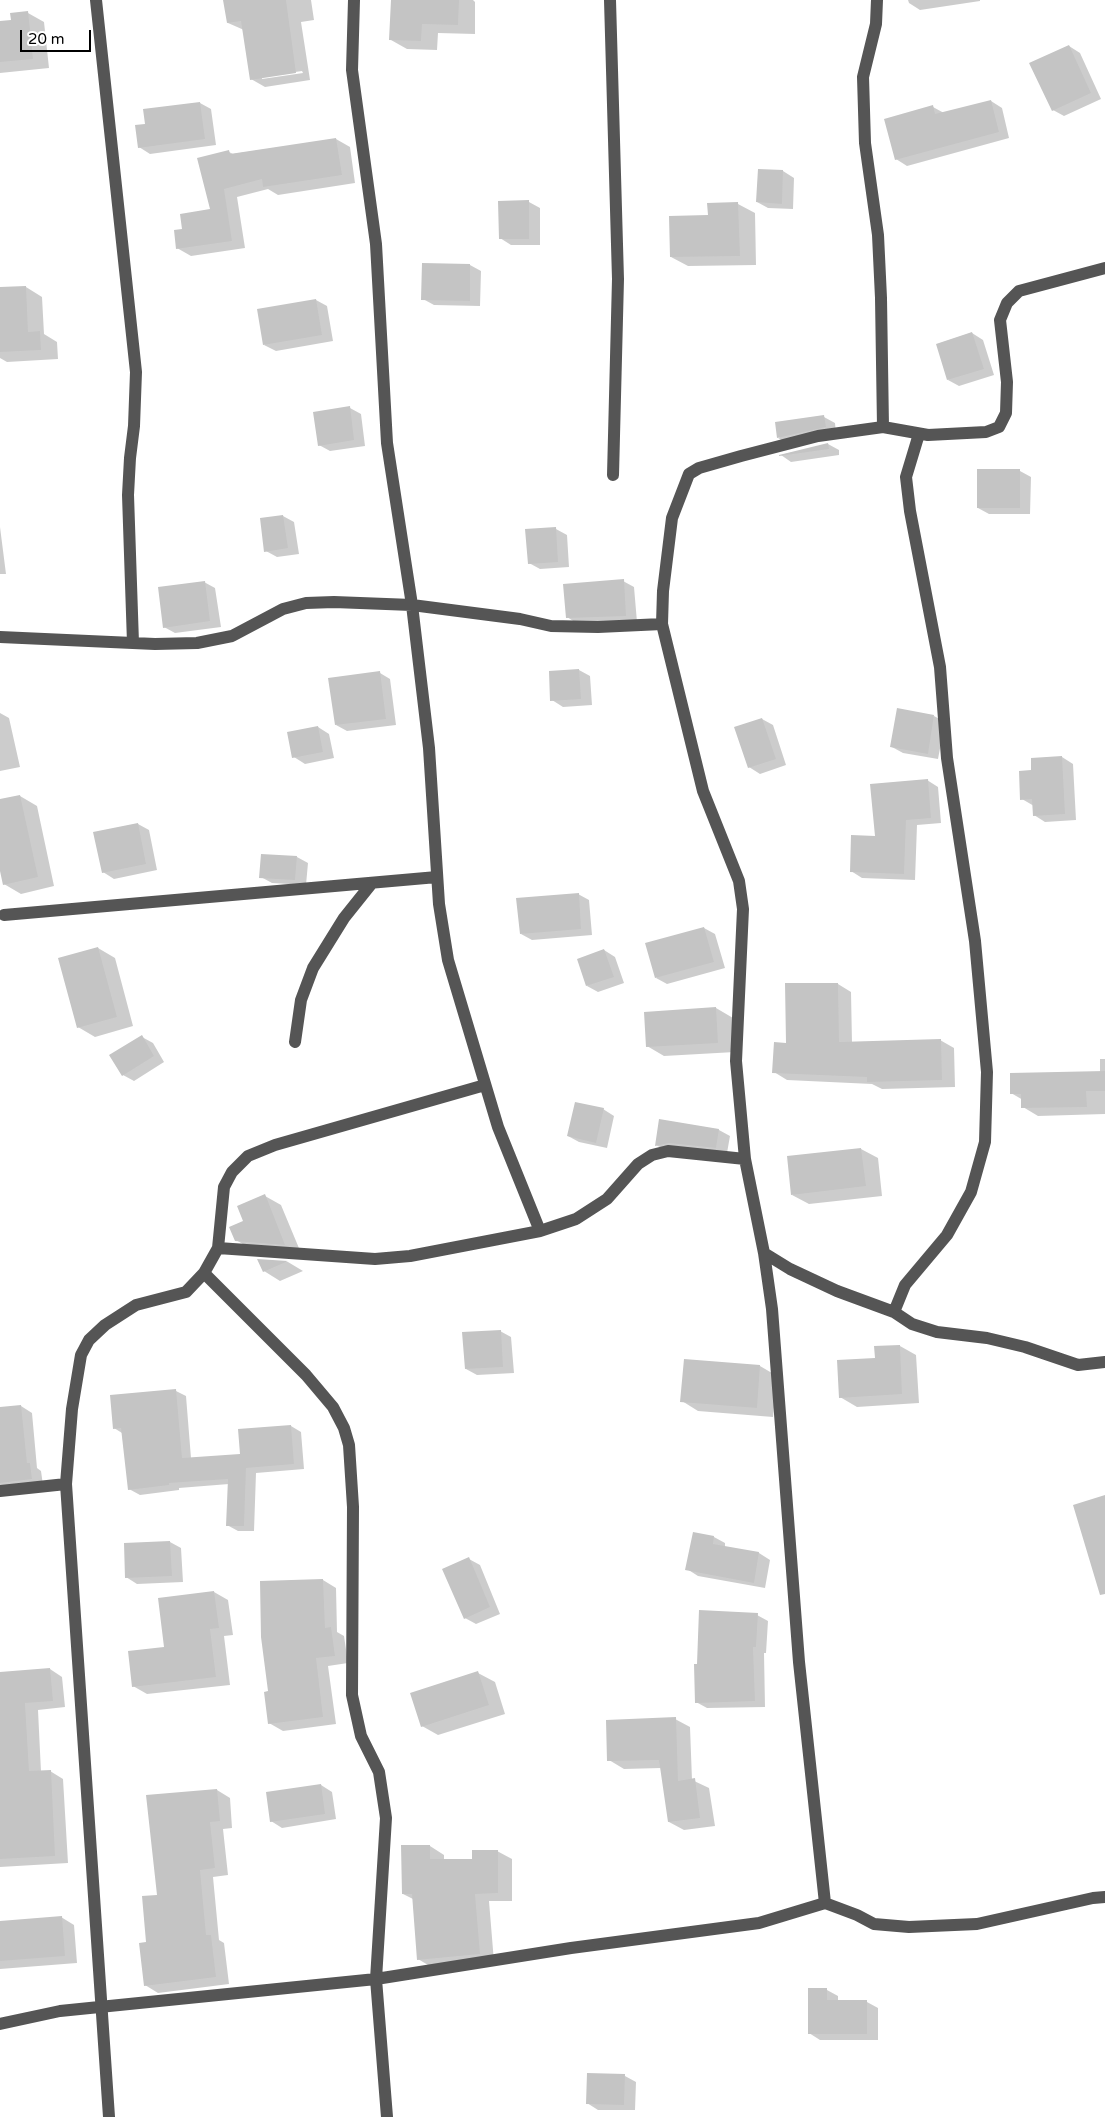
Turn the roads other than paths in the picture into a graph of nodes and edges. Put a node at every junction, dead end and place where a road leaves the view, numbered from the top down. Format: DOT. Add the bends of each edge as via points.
graph roads {
  1 [pos="96,0"];
  2 [pos="354,0"];
  3 [pos="610,0"];
  4 [pos="877,0"];
  5 [pos="1105,268"];
  6 [pos="883,427"];
  7 [pos="919,434"];
  8 [pos="613,475"];
  9 [pos="412,606"];
  10 [pos="662,624"];
  11 [pos="0,637"];
  12 [pos="133,643"];
  13 [pos="437,877"];
  14 [pos="372,883"];
  15 [pos="4,915"];
  16 [pos="295,1042"];
  17 [pos="485,1085"];
  18 [pos="745,1159"];
  19 [pos="540,1231"];
  20 [pos="218,1248"];
  21 [pos="764,1253"];
  22 [pos="204,1273"];
  23 [pos="894,1312"];
  24 [pos="1105,1362"];
  25 [pos="66,1484"];
  26 [pos="0,1491"];
  27 [pos="1105,1897"];
  28 [pos="825,1903"];
  29 [pos="376,1980"];
  30 [pos="101,2008"];
  31 [pos="0,2024"];
  32 [pos="109,2117"];
  33 [pos="388,2117"];
  1 -- 12 [label="street" via="136,372 128,495"];
  2 -- 9 [label="street" via="352,70 376,244 387,443"];
  3 -- 8 [label="street" via="618,279"];
  4 -- 6 [label="street" via="876,24 863,77 865,143 878,235"];
  5 -- 7 [label="street" via="1019,291 1007,303 1000,320 1007,382 1006,413 999,427 986,432"];
  6 -- 7 [label="street"];
  6 -- 10 [label="street" via="818,436 708,465 689,474 672,518"];
  7 -- 23 [label="street" via="906,477 940,667 947,758 975,941 987,1072 985,1142 972,1192 947,1235 905,1285"];
  9 -- 10 [label="street" via="552,626"];
  9 -- 12 [label="street" via="306,603 283,609 232,636 196,643"];
  9 -- 13 [label="street" via="429,748"];
  10 -- 18 [label="street" via="703,791 739,881 743,909 736,1061"];
  11 -- 12 [label="street"];
  13 -- 14 [label="street"];
  13 -- 17 [label="street" via="448,960"];
  14 -- 15 [label="street"];
  14 -- 16 [label="street" via="344,918 313,968 301,1000"];
  17 -- 19 [label="street" via="498,1127"];
  17 -- 20 [label="street" via="248,1156 232,1172 224,1187"];
  18 -- 19 [label="street" via="668,1152 652,1155 638,1164 607,1199 576,1219"];
  18 -- 21 [label="street"];
  19 -- 20 [label="street" via="410,1256 374,1258"];
  20 -- 22 [label="street"];
  21 -- 23 [label="street" via="837,1291"];
  21 -- 28 [label="street" via="773,1319 800,1662"];
  22 -- 25 [label="street" via="186,1292 136,1305 89,1340 76,1376"];
  22 -- 29 [label="street" via="306,1375 333,1407 349,1445 352,1695 361,1736 379,1772 386,1818"];
  23 -- 24 [label="street" via="912,1324 937,1332 987,1338 1078,1365"];
  25 -- 26 [label="street"];
  25 -- 30 [label="street"];
  27 -- 28 [label="street" via="977,1924 909,1927 874,1924"];
  28 -- 29 [label="street" via="759,1922"];
  29 -- 30 [label="street"];
  29 -- 33 [label="street"];
  30 -- 31 [label="street" via="60,2011"];
  30 -- 32 [label="street"];
}
